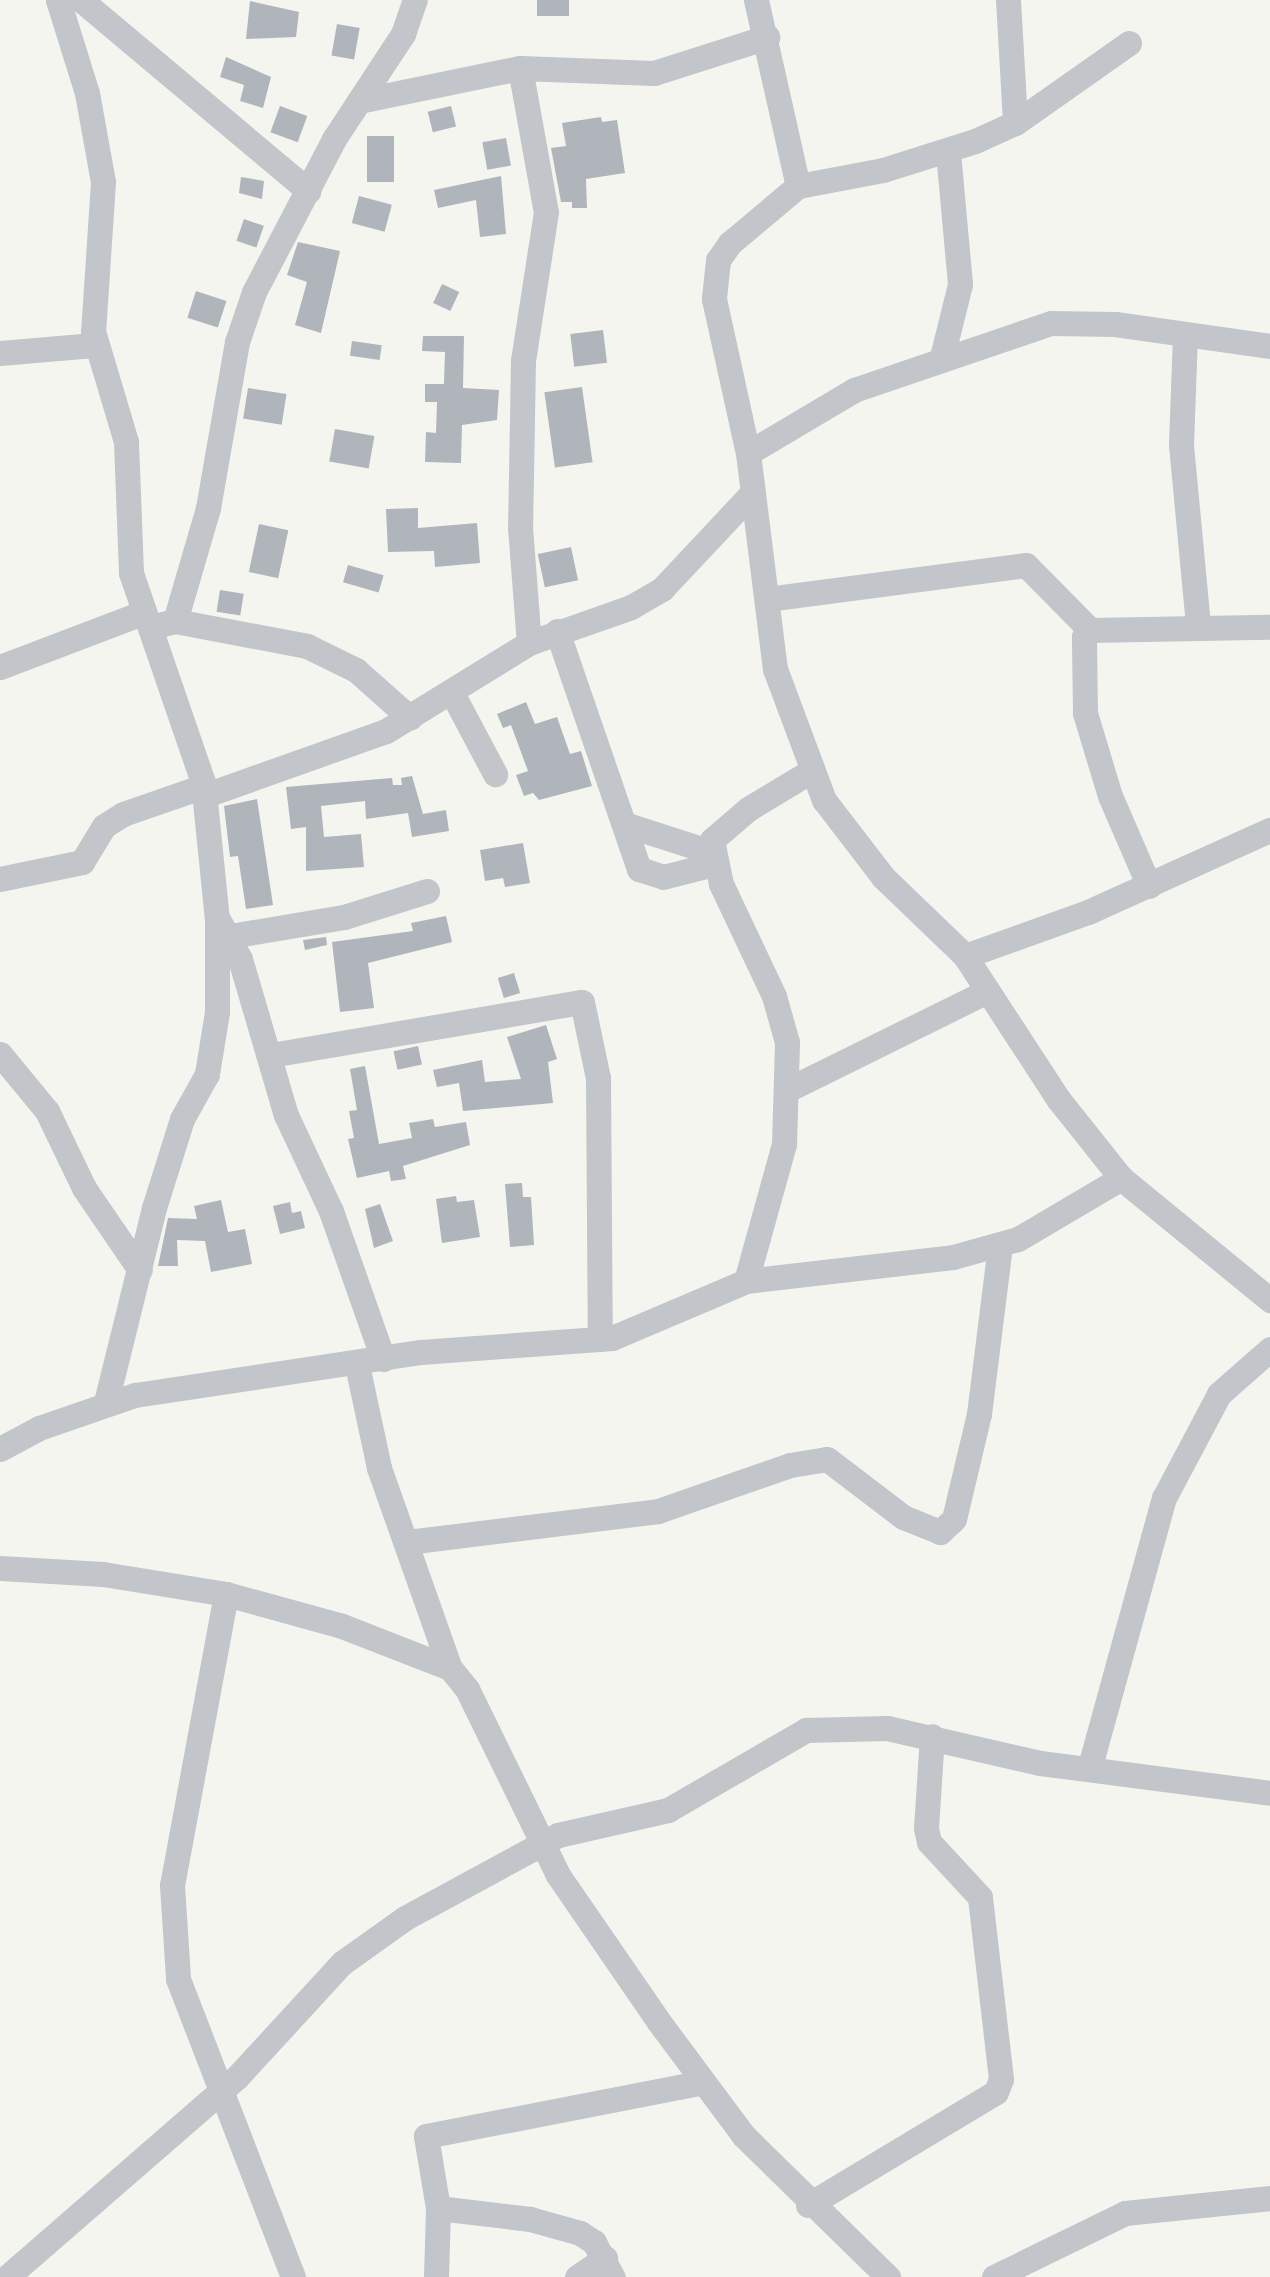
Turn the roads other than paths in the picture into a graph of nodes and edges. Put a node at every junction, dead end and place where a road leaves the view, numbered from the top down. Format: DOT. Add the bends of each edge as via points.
graph roads {
  1 [pos="58,0"];
  2 [pos="82,0"];
  3 [pos="415,0"];
  4 [pos="756,0"];
  5 [pos="1008,0"];
  6 [pos="767,38"];
  7 [pos="1129,43"];
  8 [pos="520,68"];
  9 [pos="359,100"];
  10 [pos="1014,124"];
  11 [pos="948,152"];
  12 [pos="798,186"];
  13 [pos="309,190"];
  14 [pos="1185,334"];
  15 [pos="94,346"];
  16 [pos="1270,346"];
  17 [pos="0,352"];
  18 [pos="942,357"];
  19 [pos="748,453"];
  20 [pos="752,493"];
  21 [pos="767,599"];
  22 [pos="155,621"];
  23 [pos="1198,626"];
  24 [pos="1270,627"];
  25 [pos="1090,630"];
  26 [pos="557,632"];
  27 [pos="530,643"];
  28 [pos="0,667"];
  29 [pos="452,693"];
  30 [pos="410,718"];
  31 [pos="811,771"];
  32 [pos="495,774"];
  33 [pos="205,791"];
  34 [pos="624,824"];
  35 [pos="1270,830"];
  36 [pos="713,858"];
  37 [pos="0,878"];
  38 [pos="1148,886"];
  39 [pos="426,891"];
  40 [pos="226,945"];
  41 [pos="965,956"];
  42 [pos="988,990"];
  43 [pos="0,1054"];
  44 [pos="271,1055"];
  45 [pos="789,1089"];
  46 [pos="1121,1178"];
  47 [pos="1000,1246"];
  48 [pos="140,1270"];
  49 [pos="746,1281"];
  50 [pos="1270,1300"];
  51 [pos="600,1340"];
  52 [pos="1270,1349"];
  53 [pos="384,1359"];
  54 [pos="357,1365"];
  55 [pos="106,1402"];
  56 [pos="0,1449"];
  57 [pos="407,1542"];
  58 [pos="13,1571"];
  59 [pos="0,1590"];
  60 [pos="226,1594"];
  61 [pos="450,1668"];
  62 [pos="932,1736"];
  63 [pos="1090,1766"];
  64 [pos="1270,1793"];
  65 [pos="542,1843"];
  66 [pos="704,2082"];
  67 [pos="223,2089"];
  68 [pos="1270,2198"];
  69 [pos="808,2205"];
  70 [pos="438,2208"];
  71 [pos="609,2268"];
  72 [pos="7,2277"];
  73 [pos="294,2277"];
  74 [pos="436,2277"];
  75 [pos="577,2277"];
  76 [pos="888,2277"];
  77 [pos="994,2277"];
  1 -- 15 [label="street" via="103,182"];
  2 -- 13 [label="street"];
  3 -- 9 [label="street" via="403,34"];
  4 -- 6 [label="street"];
  5 -- 10 [label="street"];
  6 -- 8 [label="street" via="654,73"];
  6 -- 12 [label="street"];
  7 -- 10 [label="street"];
  8 -- 9 [label="street"];
  8 -- 27 [label="street" via="546,236 523,360 520,527"];
  9 -- 13 [label="street"];
  10 -- 11 [label="street"];
  11 -- 12 [label="street"];
  11 -- 18 [label="street" via="960,284"];
  12 -- 19 [label="street" via="718,260 714,299"];
  13 -- 22 [label="street" via="254,292 237,342 208,508"];
  14 -- 16 [label="street"];
  14 -- 18 [label="street" via="1050,323"];
  14 -- 23 [label="street" via="1181,445"];
  15 -- 17 [label="street"];
  15 -- 22 [label="street" via="122,419 128,546"];
  18 -- 19 [label="street" via="854,390"];
  19 -- 20 [label="street"];
  20 -- 21 [label="street"];
  20 -- 26 [label="street" via="662,589"];
  21 -- 25 [label="street" via="1026,565"];
  21 -- 31 [label="street" via="774,670"];
  22 -- 28 [label="street"];
  22 -- 30 [label="street" via="307,646 368,678"];
  22 -- 33 [label="street"];
  23 -- 24 [label="street"];
  23 -- 25 [label="street"];
  25 -- 38 [label="street" via="1082,650 1085,713"];
  26 -- 27 [label="street"];
  26 -- 34 [label="street"];
  27 -- 29 [label="street"];
  29 -- 30 [label="street"];
  29 -- 32 [label="street"];
  30 -- 33 [label="street"];
  31 -- 36 [label="street" via="718,831"];
  31 -- 41 [label="street" via="845,833"];
  33 -- 37 [label="street" via="123,814 104,826 82,862"];
  33 -- 40 [label="street"];
  34 -- 36 [label="street"];
  34 -- 36 [label="street" via="645,875"];
  35 -- 38 [label="street"];
  36 -- 45 [label="street" via="774,996 787,1042"];
  38 -- 41 [label="street"];
  39 -- 40 [label="street"];
  40 -- 44 [label="street"];
  40 -- 48 [label="street" via="207,1074 182,1119"];
  41 -- 42 [label="street"];
  42 -- 45 [label="street"];
  42 -- 46 [label="street" via="1059,1100"];
  43 -- 48 [label="street" via="47,1112 105,1224"];
  44 -- 51 [label="street" via="582,1002 598,1078"];
  44 -- 53 [label="street" via="286,1115 338,1229"];
  45 -- 49 [label="street" via="784,1144"];
  46 -- 47 [label="street"];
  46 -- 50 [label="street"];
  47 -- 49 [label="street"];
  47 -- 57 [label="street" via="979,1414 951,1526 940,1532 903,1517 841,1464 812,1459 658,1511"];
  48 -- 55 [label="street"];
  49 -- 51 [label="street"];
  51 -- 53 [label="street"];
  52 -- 63 [label="street" via="1219,1394 1164,1498"];
  53 -- 54 [label="street"];
  54 -- 55 [label="street"];
  54 -- 57 [label="street" via="379,1468"];
  55 -- 56 [label="street"];
  57 -- 61 [label="street"];
  58 -- 59 [label="street"];
  58 -- 60 [label="street" via="102,1574"];
  60 -- 61 [label="street" via="342,1626"];
  60 -- 67 [label="street" via="172,1885 178,1979"];
  61 -- 65 [label="street" via="468,1689"];
  62 -- 63 [label="street" via="1040,1763"];
  62 -- 65 [label="street" via="846,1725 806,1730 668,1810"];
  62 -- 69 [label="street" via="926,1828 929,1842 980,1897 1001,2079 996,2092"];
  63 -- 64 [label="street"];
  65 -- 66 [label="street"];
  65 -- 67 [label="street" via="405,1918 342,1962"];
  66 -- 69 [label="street"];
  66 -- 70 [label="street" via="426,2136"];
  67 -- 72 [label="street"];
  67 -- 73 [label="street"];
  68 -- 77 [label="street" via="1126,2213"];
  69 -- 76 [label="street"];
  70 -- 71 [label="street" via="530,2219 580,2233"];
  70 -- 74 [label="street"];
  71 -- 75 [label="street"];
}
